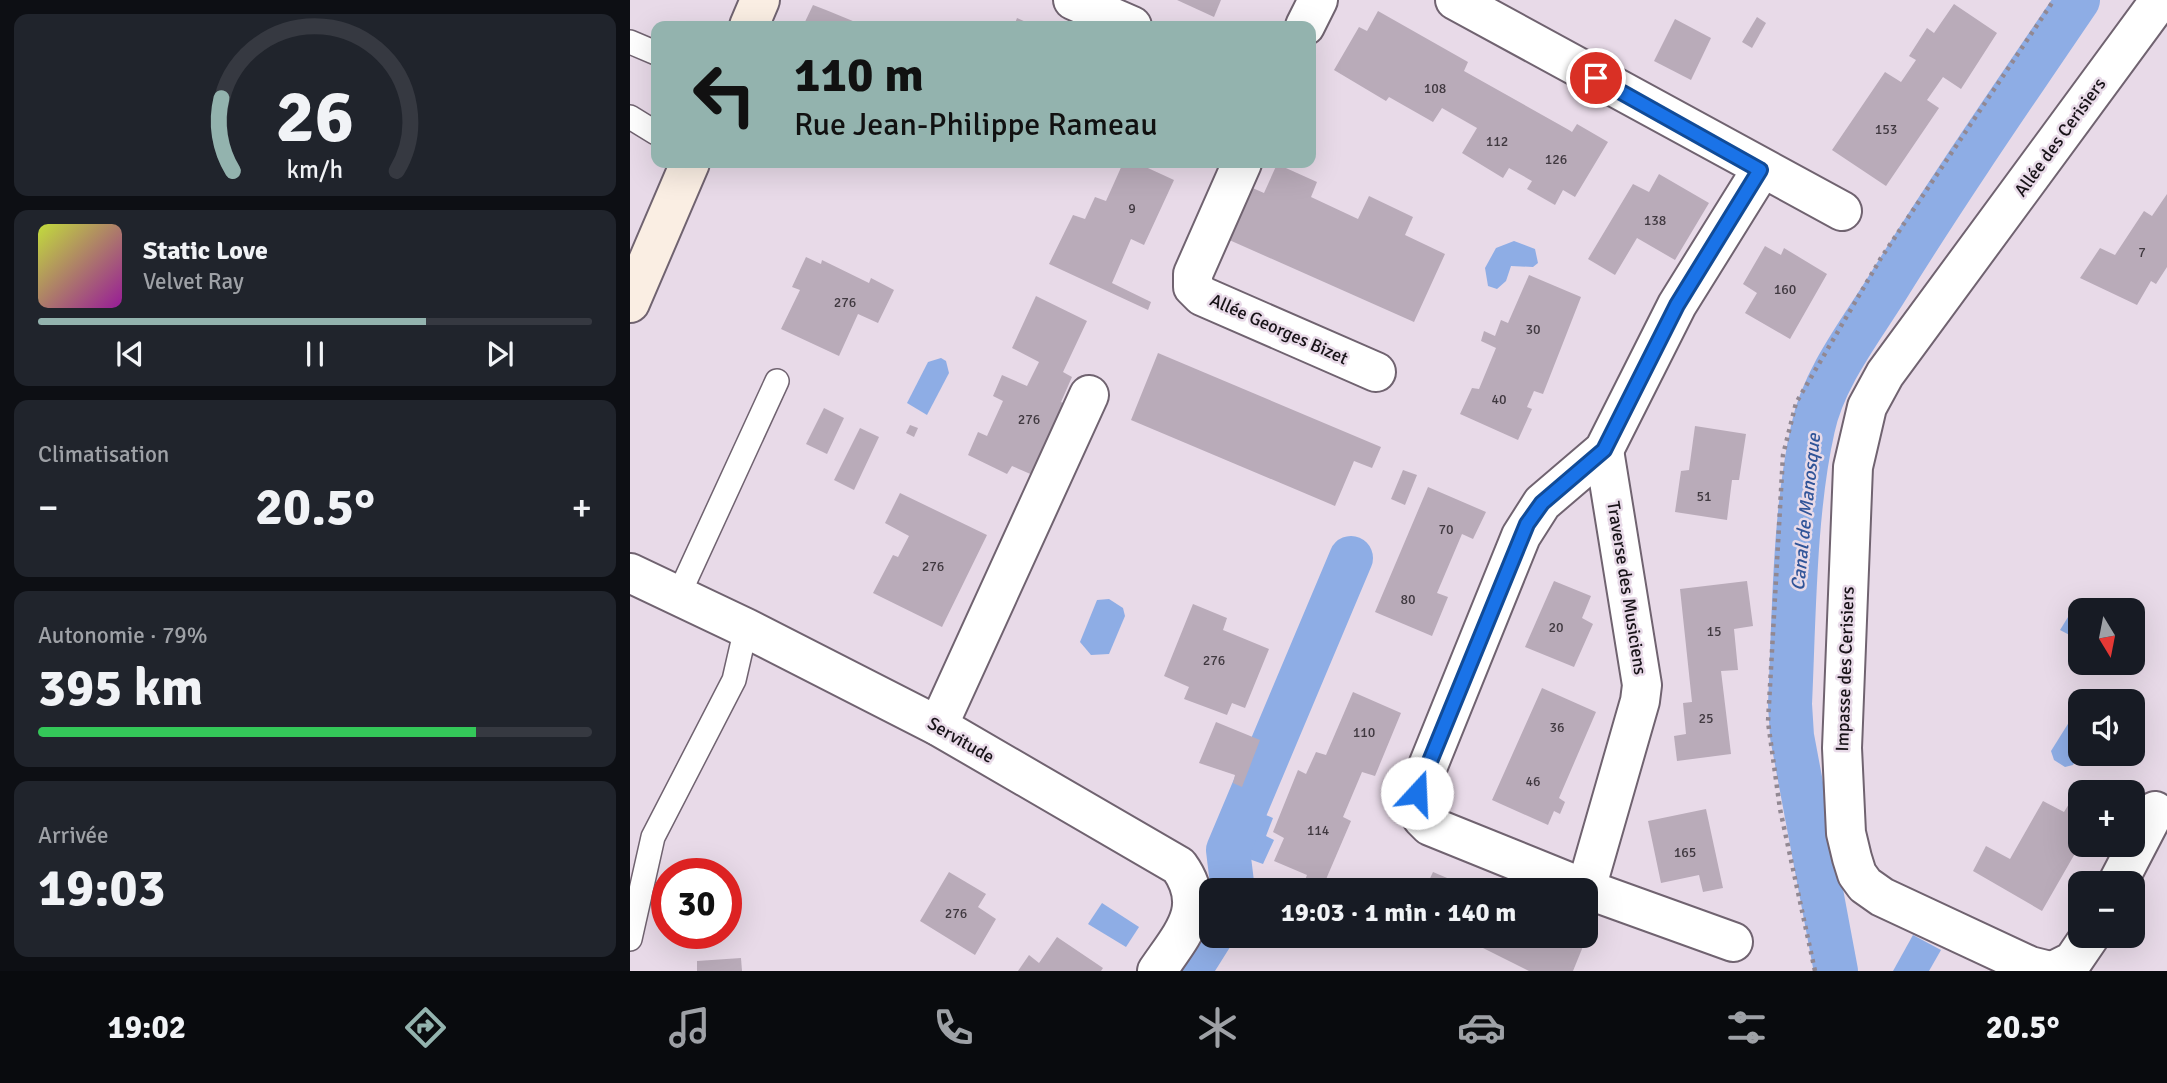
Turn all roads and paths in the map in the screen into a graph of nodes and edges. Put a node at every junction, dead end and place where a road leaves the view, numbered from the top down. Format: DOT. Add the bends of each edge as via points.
graph roads {
  1 [pos="760,0"];
  2 [pos="1073,0"];
  3 [pos="1318,0"];
  4 [pos="1455,0"];
  5 [pos="2160,0"];
  6 [pos="751,21"];
  7 [pos="1121,21"];
  8 [pos="1308,21"];
  9 [pos="630,42"];
  10 [pos="651,51"];
  11 [pos="630,117"];
  12 [pos="651,130"];
  13 [pos="688,168"];
  14 [pos="1240,168"];
  15 [pos="1760,170"];
  16 [pos="1842,212"];
  17 [pos="1959,274"];
  18 [pos="630,303"];
  19 [pos="1376,372"];
  20 [pos="777,381"];
  21 [pos="1089,395"];
  22 [pos="1604,450"];
  23 [pos="630,573"];
  24 [pos="679,594"];
  25 [pos="746,628"];
  26 [pos="938,726"];
  27 [pos="2155,811"];
  28 [pos="2124,871"];
  29 [pos="1561,878"];
  30 [pos="1589,878"];
  31 [pos="1598,892"];
  32 [pos="630,939"];
  33 [pos="1733,942"];
  34 [pos="2082,948"];
  35 [pos="1157,971"];
  36 [pos="2052,971"];
  1 -- 6 [label="street"];
  2 -- 7 [label="street"];
  3 -- 8 [label="street"];
  4 -- 15 [label="street"];
  5 -- 17 [label="street, Allée des Cerisiers"];
  9 -- 10 [label="lane"];
  11 -- 12 [label="lane"];
  13 -- 18 [label="street"];
  14 -- 19 [label="street, Allée Georges Bizet" via="1193,274 1192,287 1202,296"];
  15 -- 16 [label="street"];
  15 -- 22 [label="street" via="1677,305"];
  17 -- 36 [label="street, Impasse des Cerisiers" via="1885,374 1867,407 1856,446 1842,748 1846,833 1857,874 1882,897"];
  20 -- 24 [label="lane"];
  21 -- 26 [label="street"];
  22 -- 29 [label="street" via="1542,503 1521,536 1417,793 1422,818 1430,826"];
  22 -- 30 [label="street, Traverse des Musiciens" via="1642,685"];
  23 -- 24 [label="street, Servitude"];
  24 -- 25 [label="street, Servitude"];
  25 -- 26 [label="street, Servitude"];
  25 -- 32 [label="lane" via="734,680 653,837"];
  26 -- 35 [label="street, Servitude" via="1179,866 1191,883 1192,913"];
  27 -- 28 [label="street"];
  31 -- 33 [label="street"];
  34 -- 36 [label="street, Impasse des Cerisiers" via="2073,961"];
}
